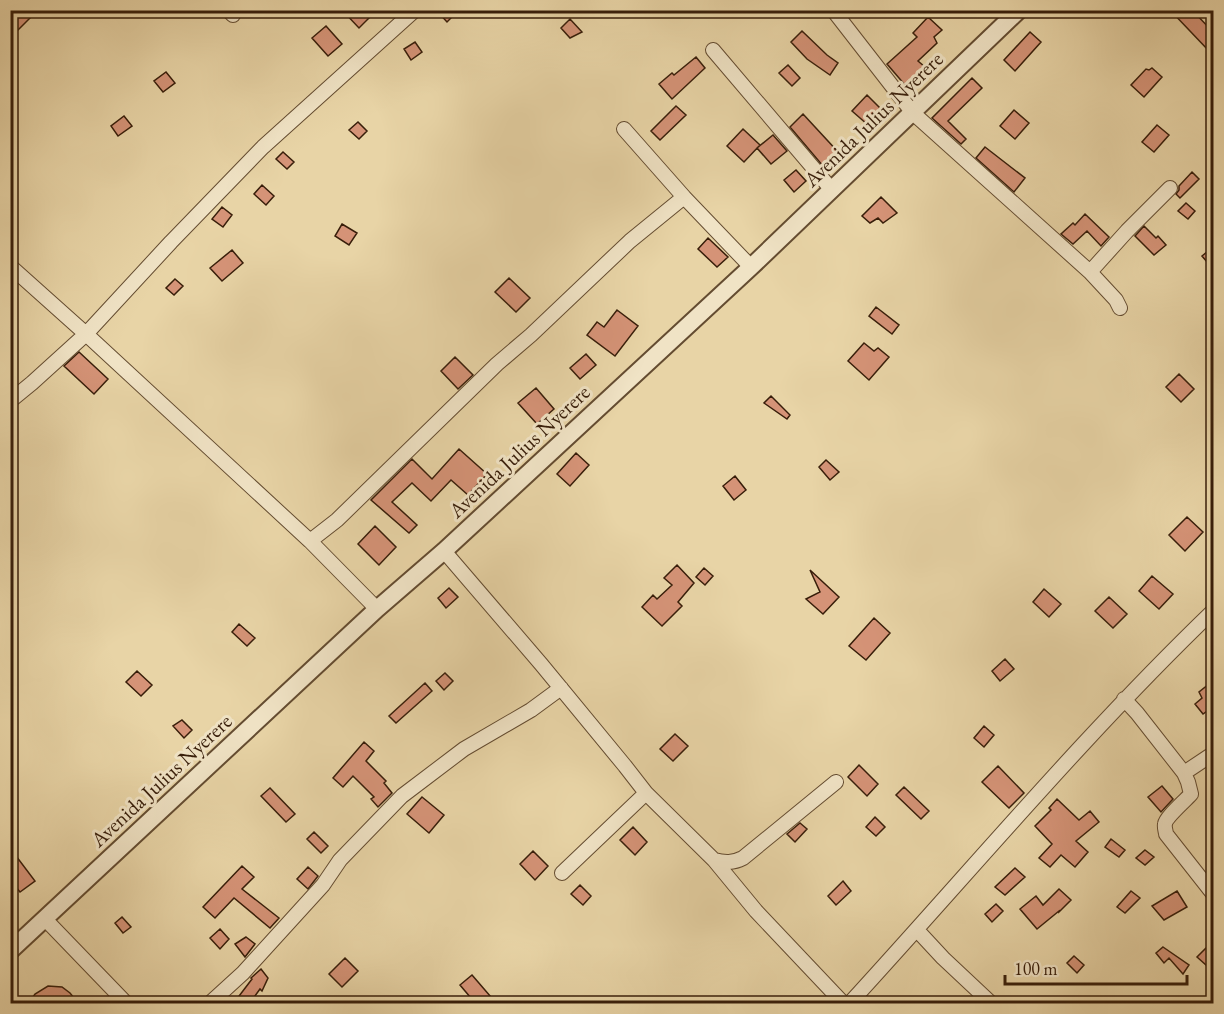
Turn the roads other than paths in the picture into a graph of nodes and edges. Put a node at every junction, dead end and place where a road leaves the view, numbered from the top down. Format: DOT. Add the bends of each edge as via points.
graph roads {
  1 [pos="415,10"];
  2 [pos="833,10"];
  3 [pos="1019,10"];
  4 [pos="713,50"];
  5 [pos="912,112"];
  6 [pos="624,129"];
  7 [pos="1170,188"];
  8 [pos="832,190"];
  9 [pos="684,197"];
  10 [pos="10,266"];
  11 [pos="751,267"];
  12 [pos="1090,272"];
  13 [pos="1120,308"];
  14 [pos="86,334"];
  15 [pos="10,401"];
  16 [pos="310,541"];
  17 [pos="444,551"];
  18 [pos="377,609"];
  19 [pos="1214,610"];
  20 [pos="561,688"];
  21 [pos="1124,699"];
  22 [pos="1214,753"];
  23 [pos="1184,773"];
  24 [pos="836,782"];
  25 [pos="646,793"];
  26 [pos="714,860"];
  27 [pos="562,873"];
  28 [pos="1214,895"];
  29 [pos="45,919"];
  30 [pos="916,930"];
  31 [pos="10,951"];
  32 [pos="127,1004"];
  33 [pos="209,1004"];
  34 [pos="847,1004"];
  35 [pos="992,1004"];
  1 -- 14 [label="street" via="263,147"];
  2 -- 5 [label="street"];
  3 -- 5 [label="street, Avenida Julius Nyerere"];
  4 -- 8 [label="street"];
  5 -- 8 [label="street, Avenida Julius Nyerere"];
  5 -- 12 [label="street"];
  6 -- 9 [label="street"];
  7 -- 12 [label="street"];
  8 -- 11 [label="street, Avenida Julius Nyerere"];
  9 -- 11 [label="street"];
  9 -- 16 [label="street" via="630,241"];
  10 -- 14 [label="street"];
  11 -- 17 [label="street, Avenida Julius Nyerere"];
  12 -- 13 [label="street"];
  14 -- 15 [label="street"];
  14 -- 16 [label="street"];
  16 -- 18 [label="street"];
  17 -- 18 [label="street, Avenida Julius Nyerere"];
  17 -- 20 [label="street"];
  18 -- 29 [label="street, Avenida Julius Nyerere"];
  19 -- 21 [label="street"];
  20 -- 25 [label="street"];
  20 -- 33 [label="street" via="464,749 402,796 340,860 323,885 243,973"];
  21 -- 23 [label="street"];
  21 -- 30 [label="street"];
  22 -- 23 [label="street"];
  23 -- 28 [label="street" via="1191,794 1167,817 1166,834"];
  24 -- 26 [label="street" via="743,858 736,862"];
  25 -- 26 [label="street"];
  25 -- 27 [label="street"];
  26 -- 34 [label="street" via="756,911"];
  29 -- 31 [label="street, Avenida Julius Nyerere"];
  29 -- 32 [label="street"];
  30 -- 34 [label="street"];
  30 -- 35 [label="street"];
}
